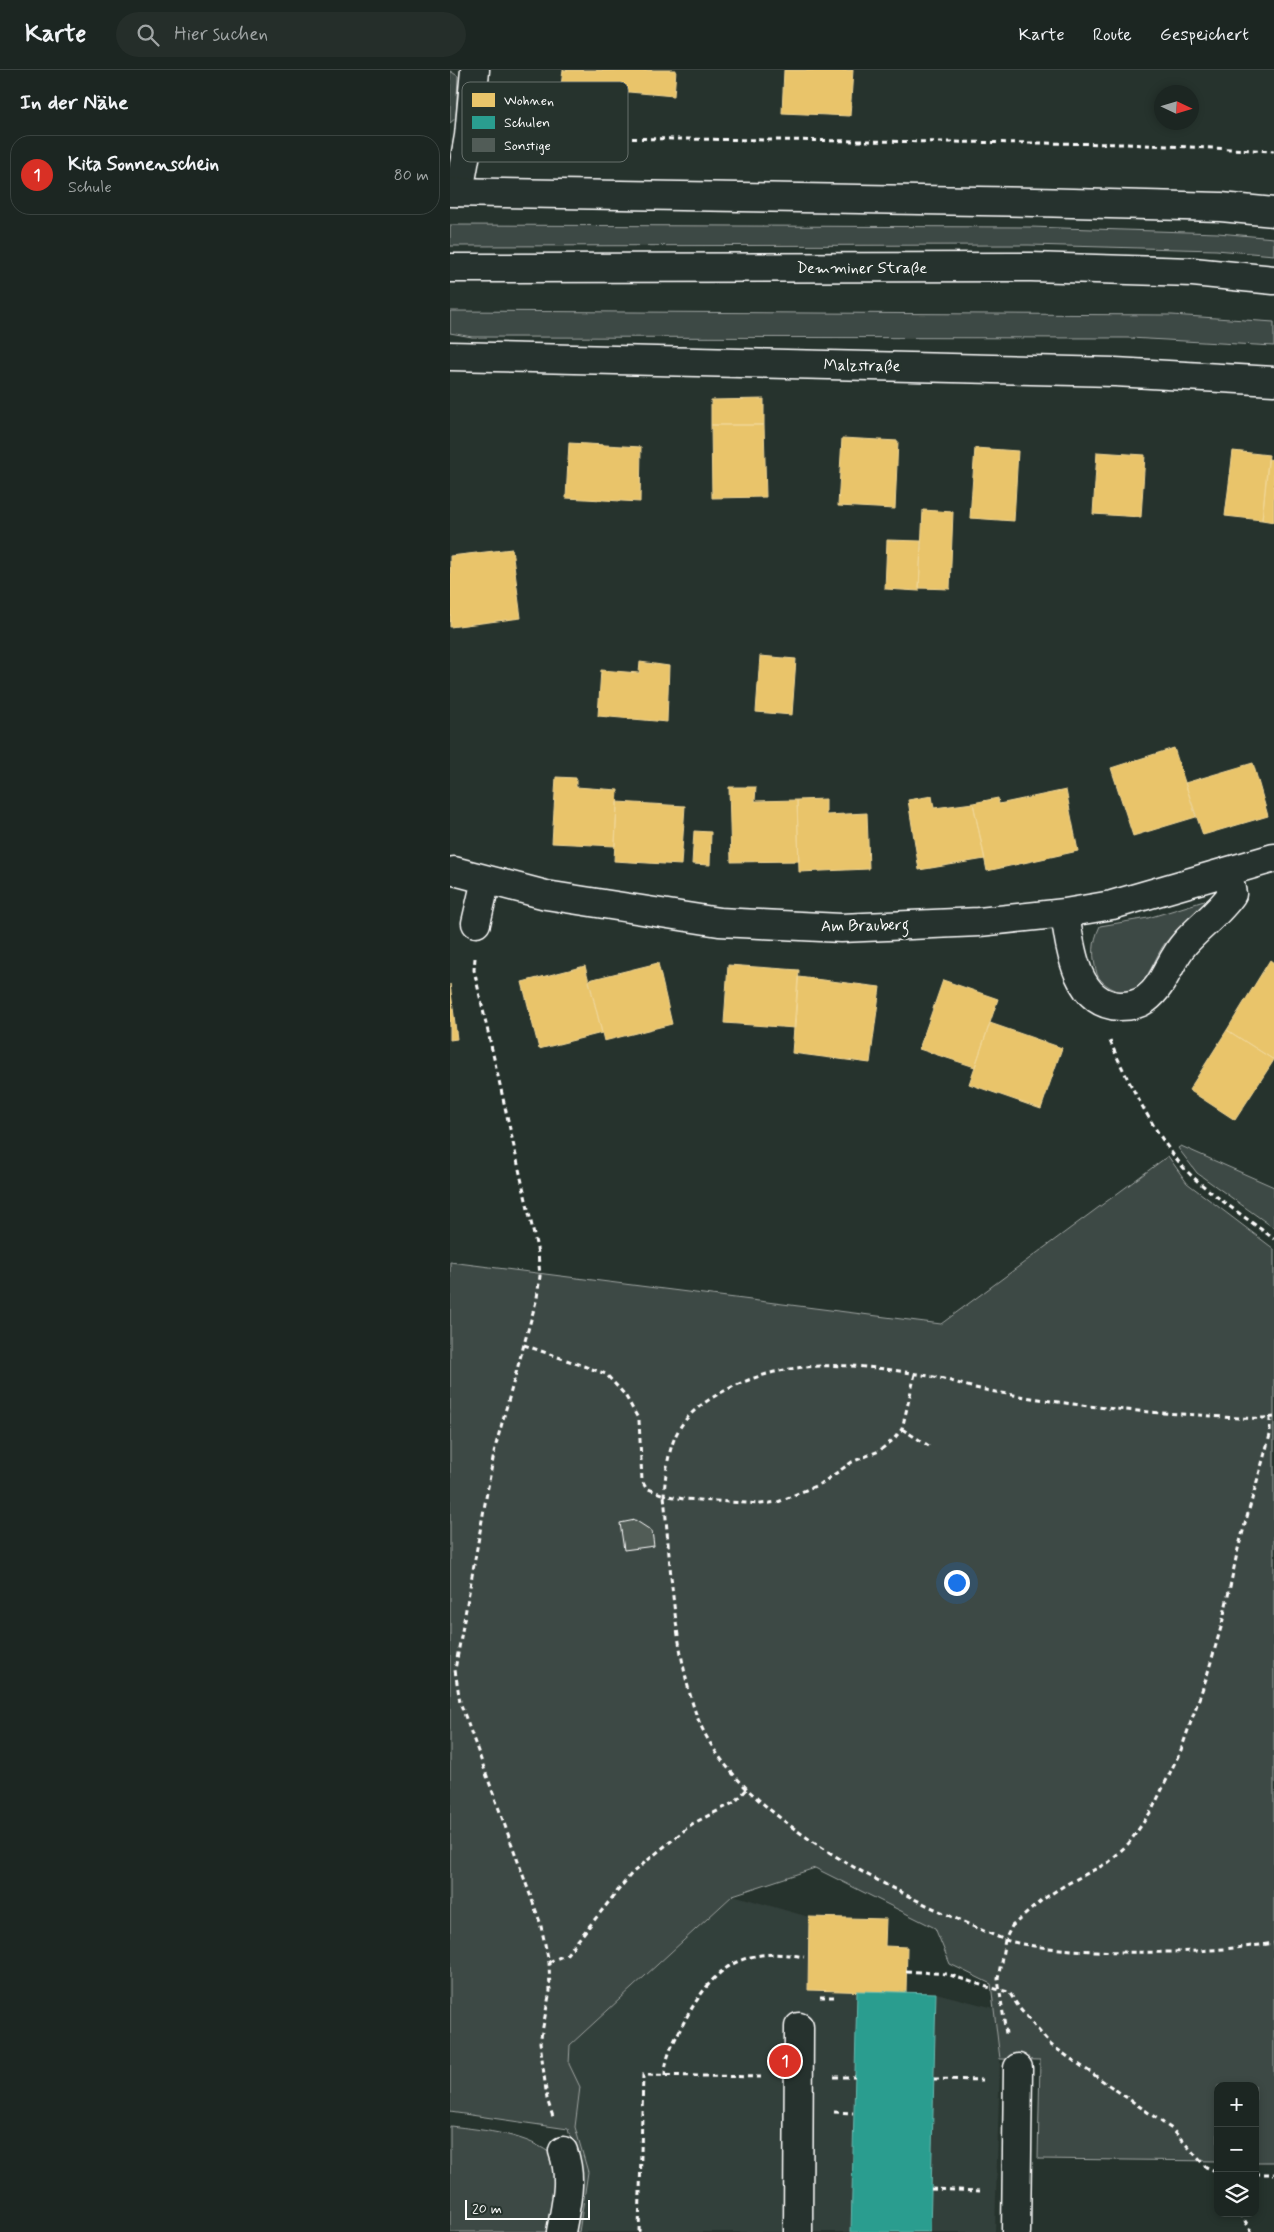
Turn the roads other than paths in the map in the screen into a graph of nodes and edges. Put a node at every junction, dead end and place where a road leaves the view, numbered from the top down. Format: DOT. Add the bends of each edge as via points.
graph roads {
  1 [pos="462,162"];
  2 [pos="455,192"];
  3 [pos="1274,212"];
  4 [pos="450,268"];
  5 [pos="1274,280"];
  6 [pos="450,356"];
  7 [pos="1274,381"];
  8 [pos="1274,858"];
  9 [pos="454,871"];
  10 [pos="1228,873"];
  11 [pos="486,880"];
  12 [pos="1065,913"];
  13 [pos="476,923"];
  14 [pos="800,2027"];
  15 [pos="1018,2074"];
  16 [pos="564,2151"];
  17 [pos="561,2232"];
  18 [pos="798,2232"];
  19 [pos="1016,2232"];
  1 -- 2 [label="main road"];
  2 -- 3 [label="main road" via="1221,207"];
  4 -- 5 [label="main road, Demminer Straße" via="1031,267 1194,272"];
  6 -- 7 [label="main road, Malzstraße" via="1115,372"];
  8 -- 10 [label="main road, Am Brauberg"];
  9 -- 11 [label="main road, Am Brauberg"];
  10 -- 12 [label="main road, Am Brauberg" via="1112,905"];
  10 -- 12 [label="main road" via="1232,894 1224,905 1183,944 1158,988 1145,1000 1130,1006 1111,1006 1092,995 1077,972"];
  11 -- 12 [label="main road, Am Brauberg" via="546,895 719,922 841,928 979,922"];
  11 -- 13 [label="main road"];
  14 -- 18 [label="main road"];
  15 -- 19 [label="main road"];
  16 -- 17 [label="main road" via="569,2169"];
}
